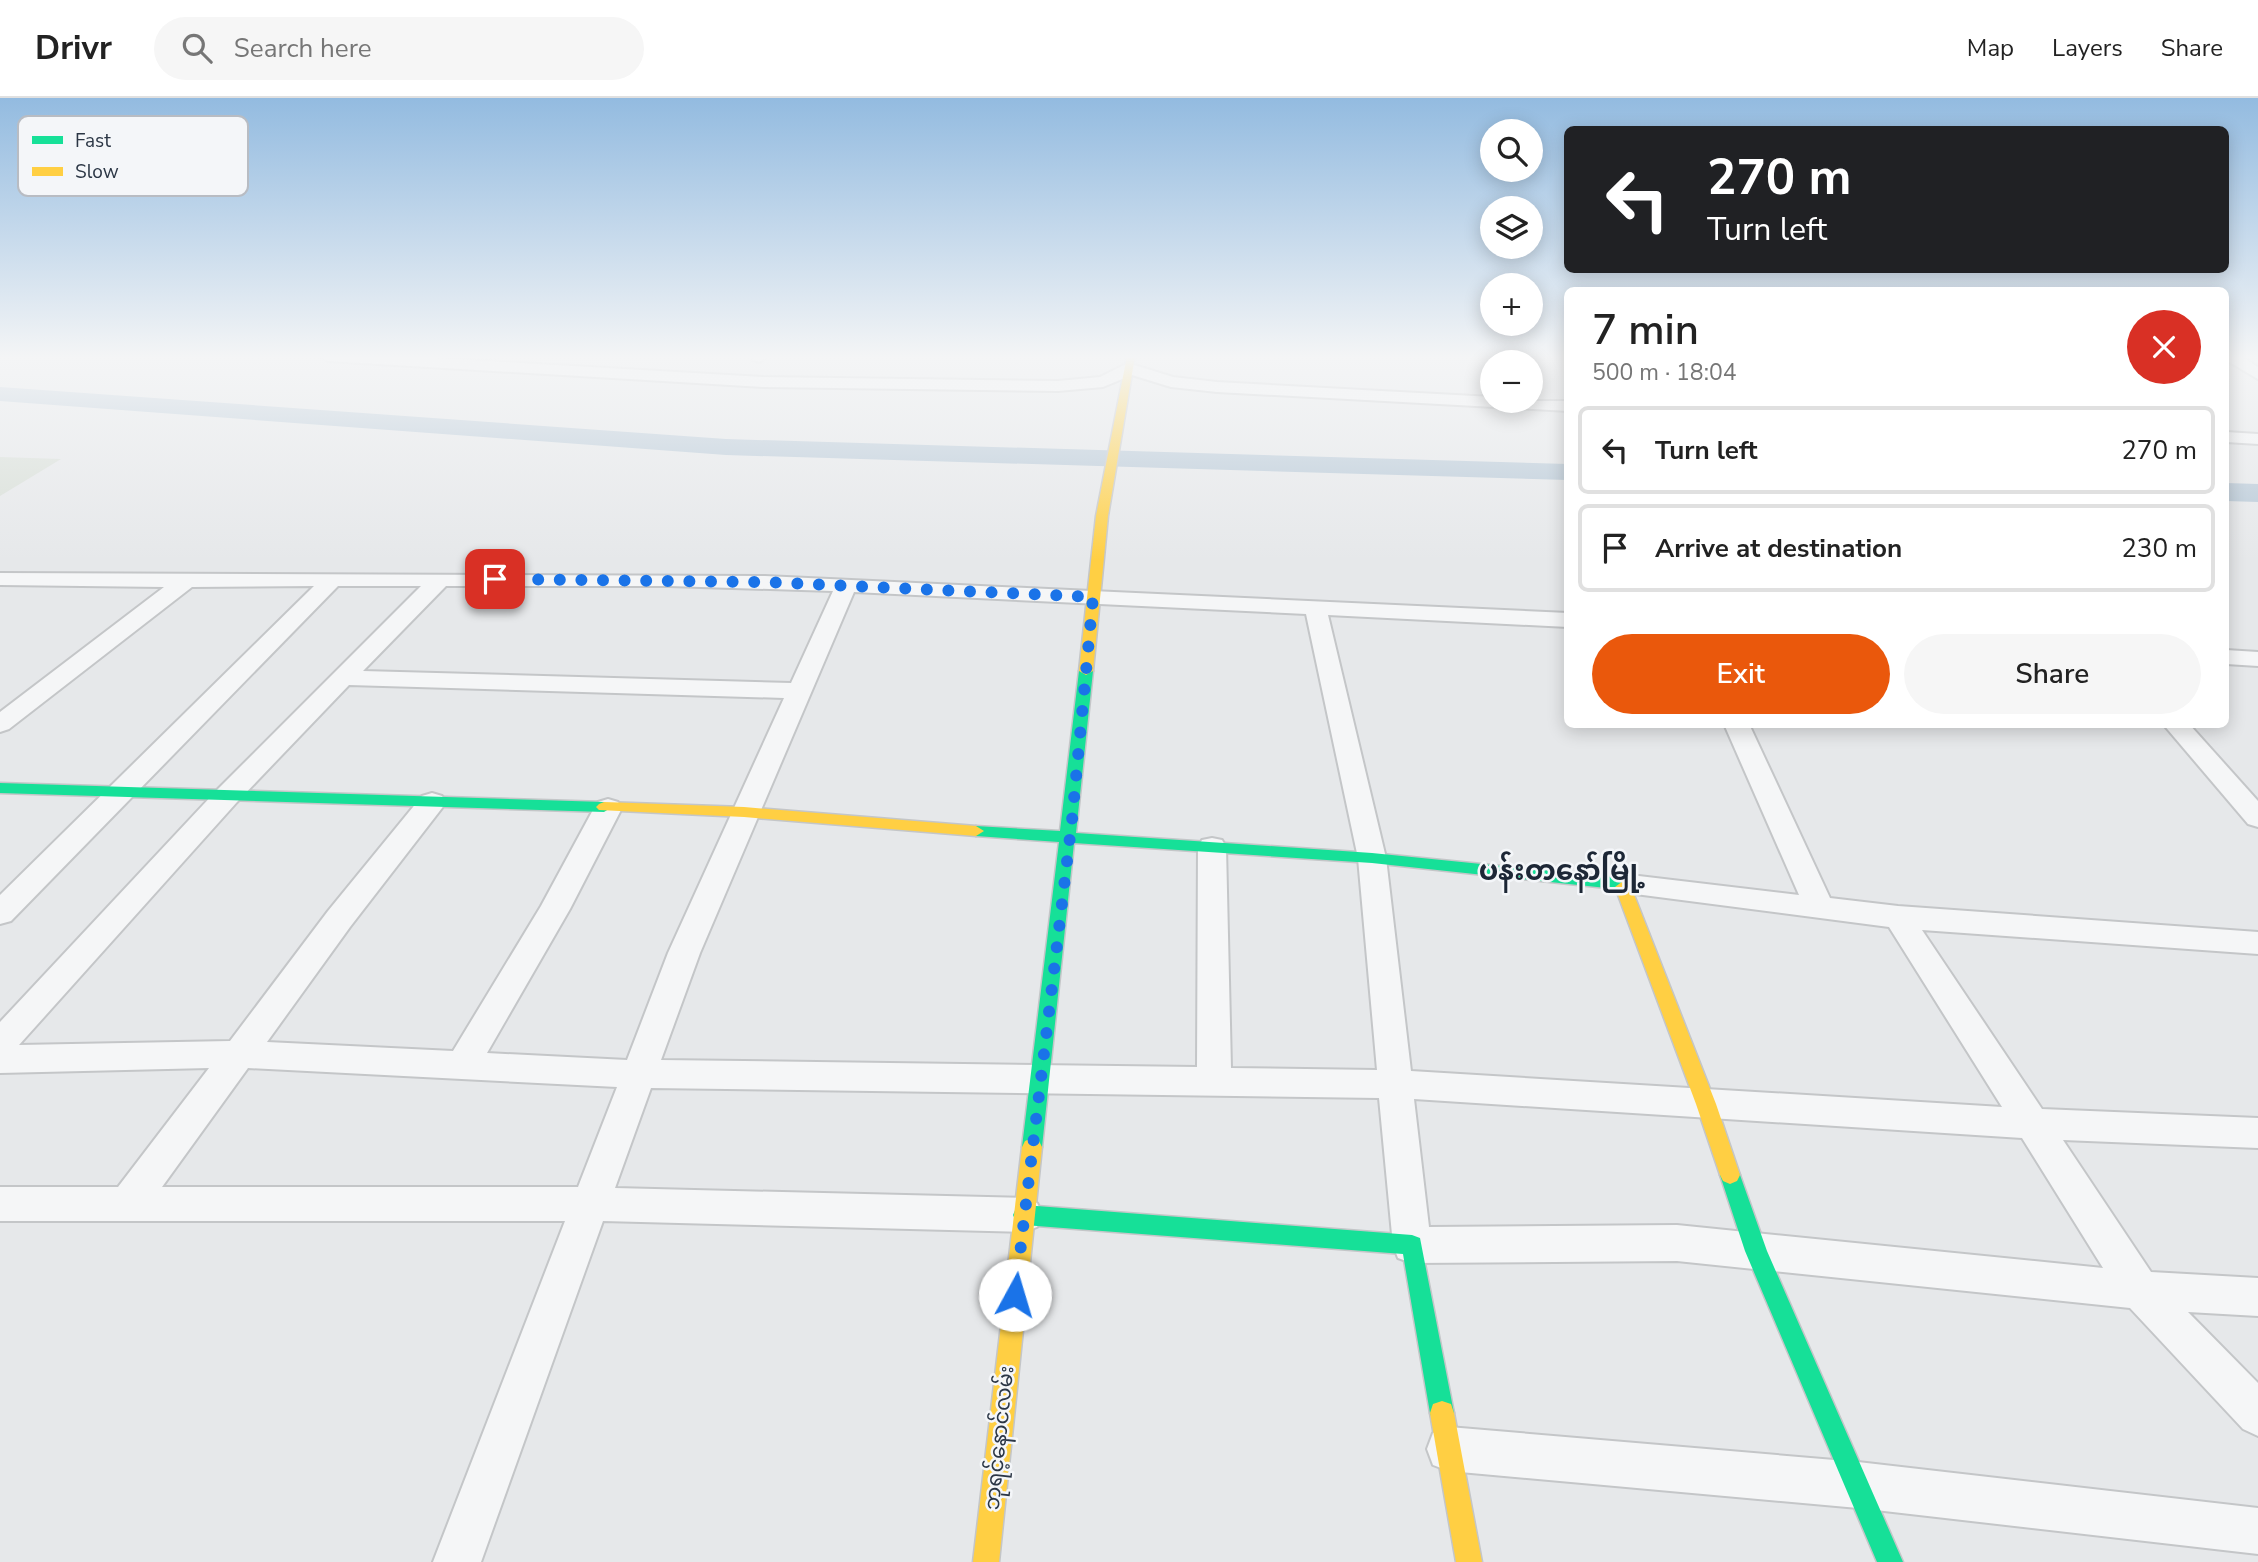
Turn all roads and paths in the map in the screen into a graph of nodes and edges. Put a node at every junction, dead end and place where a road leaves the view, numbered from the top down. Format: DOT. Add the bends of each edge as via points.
graph roads {
  1 [pos="1118,424"];
  2 [pos="2229,437"];
  3 [pos="2258,439"];
  4 [pos="0,579"];
  5 [pos="440,579"];
  6 [pos="331,581"];
  7 [pos="184,582"];
  8 [pos="846,585"];
  9 [pos="1093,597"];
  10 [pos="1316,609"];
  11 [pos="1564,620"];
  12 [pos="2229,657"];
  13 [pos="2258,659"];
  14 [pos="344,678"];
  15 [pos="800,691"];
  16 [pos="0,724"];
  17 [pos="1738,728"];
  18 [pos="2179,728"];
  19 [pos="0,788"];
  20 [pos="118,793"];
  21 [pos="227,796"];
  22 [pos="432,803"];
  23 [pos="608,808"];
  24 [pos="744,812"];
  25 [pos="2258,817"];
  26 [pos="1069,838"];
  27 [pos="1212,847"];
  28 [pos="1372,858"];
  29 [pos="1622,884"];
  30 [pos="1819,907"];
  31 [pos="0,913"];
  32 [pos="1898,917"];
  33 [pos="2258,943"];
  34 [pos="0,1044"];
  35 [pos="239,1054"];
  36 [pos="0,1059"];
  37 [pos="462,1065"];
  38 [pos="639,1074"];
  39 [pos="1040,1079"];
  40 [pos="1214,1082"];
  41 [pos="1395,1084"];
  42 [pos="1706,1104"];
  43 [pos="2031,1122"];
  44 [pos="2258,1133"];
  45 [pos="0,1204"];
  46 [pos="128,1204"];
  47 [pos="590,1204"];
  48 [pos="1024,1215"];
  49 [pos="1412,1245"];
  50 [pos="1756,1251"];
  51 [pos="2140,1290"];
  52 [pos="2258,1297"];
  53 [pos="2258,1414"];
  54 [pos="1449,1449"];
  55 [pos="1858,1485"];
  56 [pos="2258,1531"];
  57 [pos="457,1562"];
  58 [pos="986,1562"];
  59 [pos="1469,1562"];
  60 [pos="1890,1562"];
  1 -- 9 [label="street, ဘုရင့်နောင်လမ်း"];
  2 -- 3 [label="street"];
  4 -- 7 [label="street"];
  5 -- 6 [label="street"];
  5 -- 8 [label="street"];
  5 -- 14 [label="street"];
  6 -- 7 [label="street"];
  6 -- 20 [label="street"];
  7 -- 16 [label="street"];
  8 -- 9 [label="street"];
  8 -- 15 [label="street"];
  9 -- 10 [label="street"];
  9 -- 26 [label="street, ဘုရင့်နောင်လမ်း"];
  10 -- 11 [label="street"];
  10 -- 28 [label="street"];
  12 -- 13 [label="street"];
  14 -- 15 [label="street"];
  14 -- 21 [label="street"];
  15 -- 24 [label="street"];
  17 -- 30 [label="street"];
  18 -- 25 [label="street"];
  19 -- 20 [label="street"];
  20 -- 21 [label="street"];
  20 -- 31 [label="street"];
  21 -- 22 [label="street"];
  21 -- 34 [label="street"];
  22 -- 23 [label="street"];
  22 -- 35 [label="street"];
  23 -- 24 [label="street"];
  23 -- 37 [label="street" via="555,909"];
  24 -- 26 [label="street"];
  24 -- 38 [label="street"];
  26 -- 27 [label="street"];
  26 -- 39 [label="street, ဘုရင့်နောင်လမ်း"];
  27 -- 28 [label="street"];
  27 -- 40 [label="street"];
  28 -- 29 [label="street"];
  28 -- 41 [label="street"];
  29 -- 30 [label="street"];
  29 -- 42 [label="street"];
  30 -- 32 [label="street"];
  32 -- 33 [label="street"];
  32 -- 43 [label="street"];
  35 -- 36 [label="street"];
  35 -- 37 [label="street"];
  35 -- 46 [label="street"];
  37 -- 38 [label="street"];
  38 -- 39 [label="street"];
  38 -- 47 [label="street"];
  39 -- 40 [label="street"];
  39 -- 48 [label="street, ဘုရင့်နောင်လမ်း"];
  40 -- 41 [label="street"];
  41 -- 42 [label="street"];
  41 -- 49 [label="street"];
  42 -- 43 [label="street"];
  42 -- 50 [label="street"];
  43 -- 44 [label="street"];
  43 -- 51 [label="street"];
  45 -- 46 [label="street"];
  46 -- 47 [label="street"];
  47 -- 48 [label="street"];
  47 -- 57 [label="street"];
  48 -- 49 [label="street"];
  48 -- 58 [label="street, ဘုရင့်နောင်လမ်း"];
  49 -- 50 [label="street" via="1677,1243"];
  49 -- 54 [label="street"];
  50 -- 51 [label="street"];
  50 -- 55 [label="street"];
  51 -- 52 [label="street"];
  51 -- 53 [label="street"];
  54 -- 55 [label="street"];
  54 -- 59 [label="street"];
  55 -- 56 [label="street"];
  55 -- 60 [label="street"];
}
